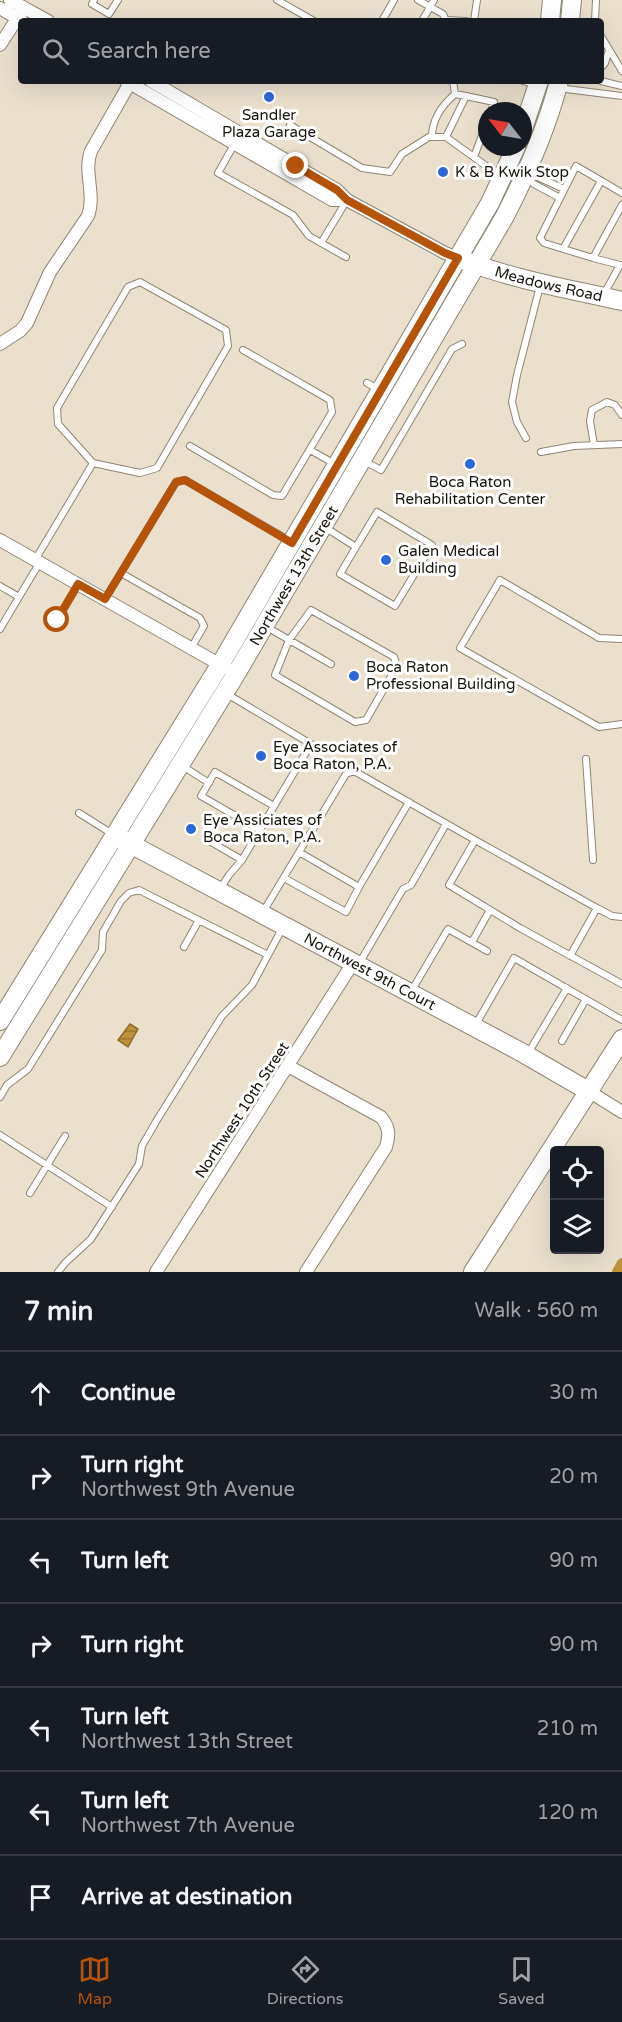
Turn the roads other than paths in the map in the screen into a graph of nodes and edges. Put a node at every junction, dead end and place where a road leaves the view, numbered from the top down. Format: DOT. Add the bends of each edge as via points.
graph roads {
  1 [pos="10,0"];
  2 [pos="94,0"];
  3 [pos="117,0"];
  4 [pos="277,0"];
  5 [pos="394,0"];
  6 [pos="418,0"];
  7 [pos="434,0"];
  8 [pos="477,0"];
  9 [pos="552,0"];
  10 [pos="572,0"];
  11 [pos="596,0"];
  12 [pos="430,7"];
  13 [pos="0,8"];
  14 [pos="21,15"];
  15 [pos="309,18"];
  16 [pos="384,18"];
  17 [pos="424,18"];
  18 [pos="445,18"];
  19 [pos="474,18"];
  20 [pos="550,18"];
  21 [pos="570,18"];
  22 [pos="595,18"];
  23 [pos="18,19"];
  24 [pos="604,41"];
  25 [pos="0,45"];
  26 [pos="609,50"];
  27 [pos="604,64"];
  28 [pos="622,71"];
  29 [pos="604,82"];
  30 [pos="128,84"];
  31 [pos="133,84"];
  32 [pos="156,84"];
  33 [pos="453,84"];
  34 [pos="533,84"];
  35 [pos="558,84"];
  36 [pos="622,86"];
  37 [pos="455,94"];
  38 [pos="466,96"];
  39 [pos="622,96"];
  40 [pos="494,102"];
  41 [pos="529,102"];
  42 [pos="290,125"];
  43 [pos="432,137"];
  44 [pos="446,137"];
  45 [pos="238,139"];
  46 [pos="478,146"];
  47 [pos="512,156"];
  48 [pos="474,157"];
  49 [pos="526,176"];
  50 [pos="503,178"];
  51 [pos="601,181"];
  52 [pos="564,189"];
  53 [pos="622,193"];
  54 [pos="560,198"];
  55 [pos="347,200"];
  56 [pos="622,205"];
  57 [pos="321,243"];
  58 [pos="563,249"];
  59 [pos="346,257"];
  60 [pos="458,258"];
  61 [pos="592,258"];
  62 [pos="621,263"];
  63 [pos="476,265"];
  64 [pos="540,283"];
  65 [pos="603,297"];
  66 [pos="622,301"];
  67 [pos="0,344"];
  68 [pos="462,344"];
  69 [pos="243,350"];
  70 [pos="622,415"];
  71 [pos="526,438"];
  72 [pos="622,444"];
  73 [pos="594,445"];
  74 [pos="190,446"];
  75 [pos="310,450"];
  76 [pos="541,452"];
  77 [pos="362,460"];
  78 [pos="93,463"];
  79 [pos="337,466"];
  80 [pos="323,526"];
  81 [pos="0,540"];
  82 [pos="292,543"];
  83 [pos="356,547"];
  84 [pos="38,561"];
  85 [pos="121,573"];
  86 [pos="78,584"];
  87 [pos="0,586"];
  88 [pos="19,597"];
  89 [pos="105,599"];
  90 [pos="57,620"];
  91 [pos="264,626"];
  92 [pos="0,629"];
  93 [pos="622,639"];
  94 [pos="289,640"];
  95 [pos="190,648"];
  96 [pos="331,664"];
  97 [pos="228,670"];
  98 [pos="225,693"];
  99 [pos="622,724"];
  100 [pos="586,759"];
  101 [pos="180,765"];
  102 [pos="209,783"];
  103 [pos="408,802"];
  104 [pos="274,806"];
  105 [pos="79,813"];
  106 [pos="446,824"];
  107 [pos="260,830"];
  108 [pos="206,839"];
  109 [pos="475,840"];
  110 [pos="123,841"];
  111 [pos="299,852"];
  112 [pos="242,860"];
  113 [pos="594,860"];
  114 [pos="284,878"];
  115 [pos="359,887"];
  116 [pos="219,892"];
  117 [pos="597,908"];
  118 [pos="490,910"];
  119 [pos="261,915"];
  120 [pos="622,917"];
  121 [pos="199,920"];
  122 [pos="284,926"];
  123 [pos="472,942"];
  124 [pos="184,947"];
  125 [pos="487,951"];
  126 [pos="268,955"];
  127 [pos="570,956"];
  128 [pos="356,964"];
  129 [pos="622,984"];
  130 [pos="567,988"];
  131 [pos="410,993"];
  132 [pos="586,999"];
  133 [pos="622,1020"];
  134 [pos="0,1021"];
  135 [pos="474,1027"];
  136 [pos="622,1039"];
  137 [pos="562,1041"];
  138 [pos="527,1055"];
  139 [pos="0,1056"];
  140 [pos="288,1066"];
  141 [pos="590,1092"];
  142 [pos="0,1097"];
  143 [pos="622,1112"];
  144 [pos="0,1135"];
  145 [pos="65,1136"];
  146 [pos="48,1166"];
  147 [pos="30,1193"];
  148 [pos="111,1207"];
  149 [pos="312,1270"];
  150 [pos="58,1272"];
  151 [pos="156,1272"];
  152 [pos="473,1272"];
  1 -- 14 [label="street"];
  2 -- 3 [label="lane" via="92,4 110,14"];
  4 -- 15 [label="lane"];
  5 -- 16 [label="lane"];
  6 -- 12 [label="lane"];
  7 -- 12 [label="lane"];
  8 -- 19 [label="lane"];
  9 -- 20 [label="street"];
  10 -- 21 [label="street"];
  11 -- 22 [label="lane"];
  12 -- 17 [label="lane"];
  12 -- 18 [label="lane"];
  13 -- 14 [label="street"];
  23 -- 25 [label="street"];
  24 -- 26 [label="lane"];
  26 -- 27 [label="lane"];
  26 -- 28 [label="lane"];
  29 -- 36 [label="lane"];
  30 -- 67 [label="street" via="88,160 92,196 87,216 50,272 27,323"];
  31 -- 45 [label="street"];
  32 -- 45 [label="street"];
  33 -- 37 [label="lane"];
  34 -- 41 [label="street"];
  35 -- 39 [label="lane"];
  35 -- 49 [label="street, Northwest 13th Street"];
  37 -- 38 [label="lane"];
  37 -- 43 [label="lane" via="445,102 432,124"];
  38 -- 40 [label="lane"];
  38 -- 44 [label="lane"];
  42 -- 43 [label="lane" via="362,168 390,172 402,154"];
  43 -- 44 [label="lane"];
  44 -- 48 [label="lane"];
  45 -- 55 [label="street" via="337,190"];
  45 -- 57 [label="lane" via="219,173 293,215 309,236"];
  46 -- 48 [label="lane"];
  47 -- 50 [label="street, Northwest 13th Street"];
  48 -- 50 [label="lane"];
  49 -- 52 [label="lane"];
  49 -- 54 [label="lane"];
  49 -- 63 [label="street, Northwest 13th Street"];
  50 -- 60 [label="street, Northwest 13th Street"];
  51 -- 52 [label="lane" via="576,166"];
  51 -- 53 [label="lane"];
  51 -- 58 [label="lane"];
  52 -- 54 [label="lane"];
  54 -- 58 [label="lane" via="540,238 543,243"];
  55 -- 57 [label="lane"];
  55 -- 60 [label="street"];
  56 -- 61 [label="lane"];
  57 -- 59 [label="lane"];
  58 -- 61 [label="lane"];
  60 -- 63 [label="street, Meadows Road"];
  60 -- 79 [label="street, Northwest 13th Street" via="374,387"];
  61 -- 62 [label="lane"];
  62 -- 65 [label="lane"];
  63 -- 64 [label="street, Meadows Road"];
  63 -- 77 [label="street, Northwest 13th Street"];
  64 -- 65 [label="street, Meadows Road"];
  64 -- 71 [label="lane" via="512,402"];
  65 -- 66 [label="street, Meadows Road"];
  68 -- 77 [label="lane" via="452,349 381,470"];
  69 -- 75 [label="lane" via="330,400 332,412"];
  70 -- 73 [label="lane" via="607,402 592,410"];
  72 -- 73 [label="lane"];
  73 -- 76 [label="lane"];
  74 -- 75 [label="lane" via="273,495 282,496"];
  75 -- 79 [label="lane"];
  77 -- 80 [label="street, Northwest 13th Street"];
  78 -- 78 [label="lane" via="140,473 157,468 228,346 226,330 140,282 128,287 57,408 58,424"];
  78 -- 84 [label="lane"];
  79 -- 82 [label="street, Northwest 13th Street"];
  80 -- 83 [label="lane"];
  80 -- 91 [label="street, Northwest 13th Street"];
  81 -- 84 [label="street"];
  82 -- 85 [label="lane" via="185,480 176,482"];
  82 -- 97 [label="street, Northwest 13th Street"];
  83 -- 83 [label="lane" via="377,512 432,545 395,606 340,574"];
  84 -- 86 [label="street"];
  84 -- 88 [label="lane"];
  85 -- 89 [label="lane"];
  85 -- 95 [label="lane" via="200,618 204,626"];
  86 -- 89 [label="street"];
  86 -- 90 [label="lane"];
  87 -- 88 [label="lane"];
  88 -- 92 [label="lane"];
  89 -- 95 [label="street"];
  91 -- 94 [label="lane"];
  91 -- 97 [label="street, Northwest 13th Street"];
  93 -- 99 [label="lane" via="599,638 500,580 460,648 599,727"];
  94 -- 94 [label="lane" via="274,675 355,722 366,720 397,666 394,657 311,610"];
  94 -- 96 [label="lane"];
  95 -- 97 [label="street"];
  97 -- 98 [label="street, Northwest 13th Street"];
  97 -- 110 [label="street, Northwest 13th Street"];
  98 -- 101 [label="street, Northwest 13th Street"];
  98 -- 104 [label="lane" via="311,744"];
  100 -- 113 [label="lane"];
  101 -- 102 [label="lane"];
  101 -- 110 [label="street, Northwest 13th Street"];
  102 -- 104 [label="lane" via="215,772"];
  102 -- 107 [label="lane" via="201,796"];
  103 -- 106 [label="lane"];
  103 -- 111 [label="lane" via="354,771 346,774"];
  103 -- 115 [label="lane"];
  104 -- 107 [label="lane"];
  105 -- 110 [label="lane"];
  106 -- 109 [label="lane"];
  106 -- 128 [label="lane" via="411,885 403,889"];
  107 -- 112 [label="lane"];
  108 -- 112 [label="lane"];
  109 -- 117 [label="lane"];
  109 -- 118 [label="lane" via="449,885"];
  110 -- 116 [label="street, Northwest 9th Court"];
  110 -- 134 [label="street, Northwest 13th Street"];
  110 -- 139 [label="street, Northwest 13th Street"];
  111 -- 114 [label="lane"];
  111 -- 115 [label="lane"];
  112 -- 116 [label="lane"];
  114 -- 115 [label="lane" via="346,912"];
  114 -- 119 [label="lane"];
  116 -- 119 [label="street, Northwest 9th Court"];
  117 -- 120 [label="lane"];
  117 -- 127 [label="lane"];
  118 -- 123 [label="lane"];
  118 -- 127 [label="lane"];
  119 -- 122 [label="street, Northwest 9th Court"];
  121 -- 124 [label="lane"];
  121 -- 126 [label="lane"];
  121 -- 142 [label="lane" via="139,890 129,892 104,932 102,951 28,1069"];
  122 -- 126 [label="lane"];
  122 -- 128 [label="street, Northwest 9th Court"];
  123 -- 125 [label="lane"];
  123 -- 131 [label="lane" via="448,929"];
  126 -- 148 [label="lane" via="252,985 222,1016 142,1146 139,1164"];
  127 -- 129 [label="lane"];
  128 -- 131 [label="street, Northwest 9th Court"];
  128 -- 140 [label="street, Northwest 10th Street"];
  130 -- 132 [label="lane"];
  130 -- 135 [label="lane" via="514,958"];
  130 -- 138 [label="lane"];
  131 -- 135 [label="street, Northwest 9th Court"];
  132 -- 133 [label="lane"];
  132 -- 137 [label="lane"];
  135 -- 138 [label="street, Northwest 9th Court"];
  136 -- 141 [label="street"];
  138 -- 141 [label="street, Northwest 9th Court"];
  140 -- 149 [label="street" via="381,1117 390,1137"];
  140 -- 151 [label="street, Northwest 10th Street"];
  141 -- 143 [label="street, Northwest 9th Court"];
  141 -- 152 [label="street"];
  144 -- 146 [label="lane"];
  145 -- 146 [label="lane"];
  146 -- 147 [label="lane"];
  146 -- 148 [label="lane"];
  148 -- 150 [label="lane" via="91,1239"];
}
